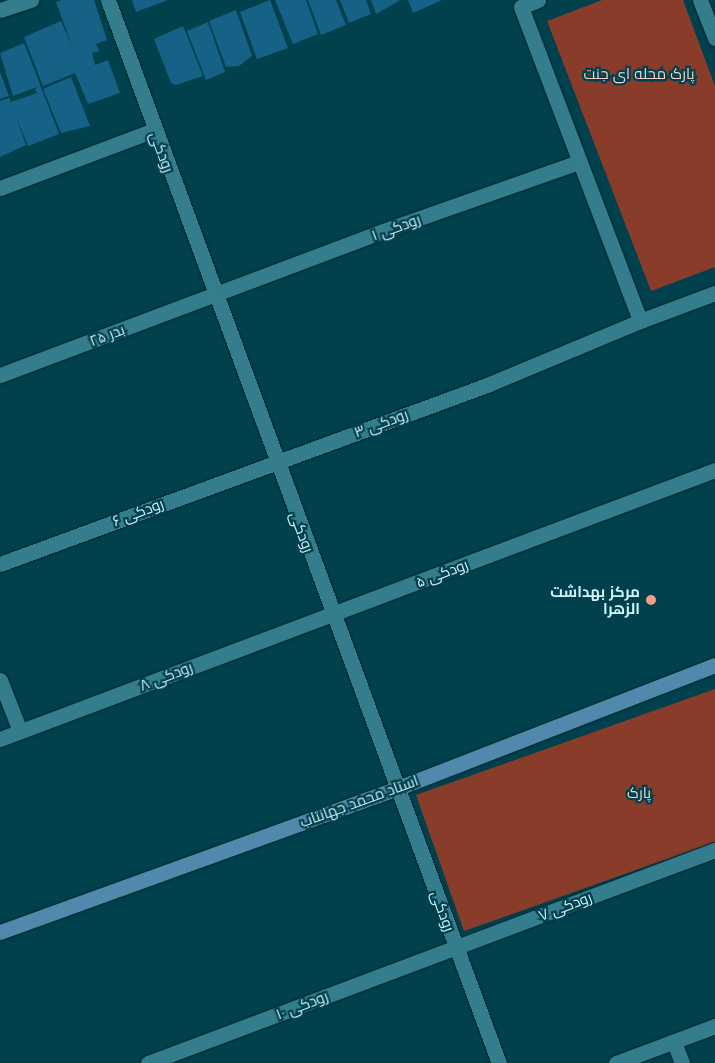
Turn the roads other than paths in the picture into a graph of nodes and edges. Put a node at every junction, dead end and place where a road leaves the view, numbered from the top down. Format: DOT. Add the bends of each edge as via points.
graph roads {
  1 [pos="31,0"];
  2 [pos="108,0"];
  3 [pos="538,0"];
  4 [pos="700,0"];
  5 [pos="0,10"];
  6 [pos="715,38"];
  7 [pos="154,130"];
  8 [pos="579,162"];
  9 [pos="0,188"];
  10 [pos="715,293"];
  11 [pos="213,295"];
  12 [pos="640,321"];
  13 [pos="0,375"];
  14 [pos="276,460"];
  15 [pos="715,470"];
  16 [pos="0,564"];
  17 [pos="333,614"];
  18 [pos="715,665"];
  19 [pos="0,680"];
  20 [pos="20,731"];
  21 [pos="0,739"];
  22 [pos="398,788"];
  23 [pos="715,850"];
  24 [pos="0,932"];
  25 [pos="456,947"];
  26 [pos="715,1026"];
  27 [pos="674,1042"];
  28 [pos="148,1063"];
  29 [pos="498,1063"];
  30 [pos="616,1063"];
  31 [pos="682,1063"];
  1 -- 5 [label="street"];
  2 -- 7 [label="street, رودکی"];
  3 -- 8 [label="street" via="521,7"];
  4 -- 6 [label="street"];
  7 -- 9 [label="street"];
  7 -- 11 [label="street, رودکی"];
  8 -- 11 [label="street, رودکی ۱"];
  8 -- 12 [label="street"];
  10 -- 12 [label="street, رودکی ۳"];
  11 -- 13 [label="street, بدر ۲۵"];
  11 -- 14 [label="street, رودکی"];
  12 -- 14 [label="street, رودکی ۳" via="487,385"];
  14 -- 16 [label="street, رودکی ۶"];
  14 -- 17 [label="street, رودکی"];
  15 -- 17 [label="street, رودکی ۵"];
  17 -- 20 [label="street, رودکی ۸"];
  17 -- 22 [label="street, رودکی"];
  18 -- 22 [label="street, استاد محمد جهانتاب"];
  19 -- 20 [label="street"];
  20 -- 21 [label="street, رودکی ۸"];
  22 -- 24 [label="street, استاد محمد جهانتاب"];
  22 -- 25 [label="street, رودکی"];
  23 -- 25 [label="street, رودکی ۷"];
  25 -- 28 [label="street, رودکی ۱۰"];
  25 -- 29 [label="street, رودکی"];
  26 -- 27 [label="street"];
  27 -- 30 [label="street"];
  27 -- 31 [label="street"];
}
